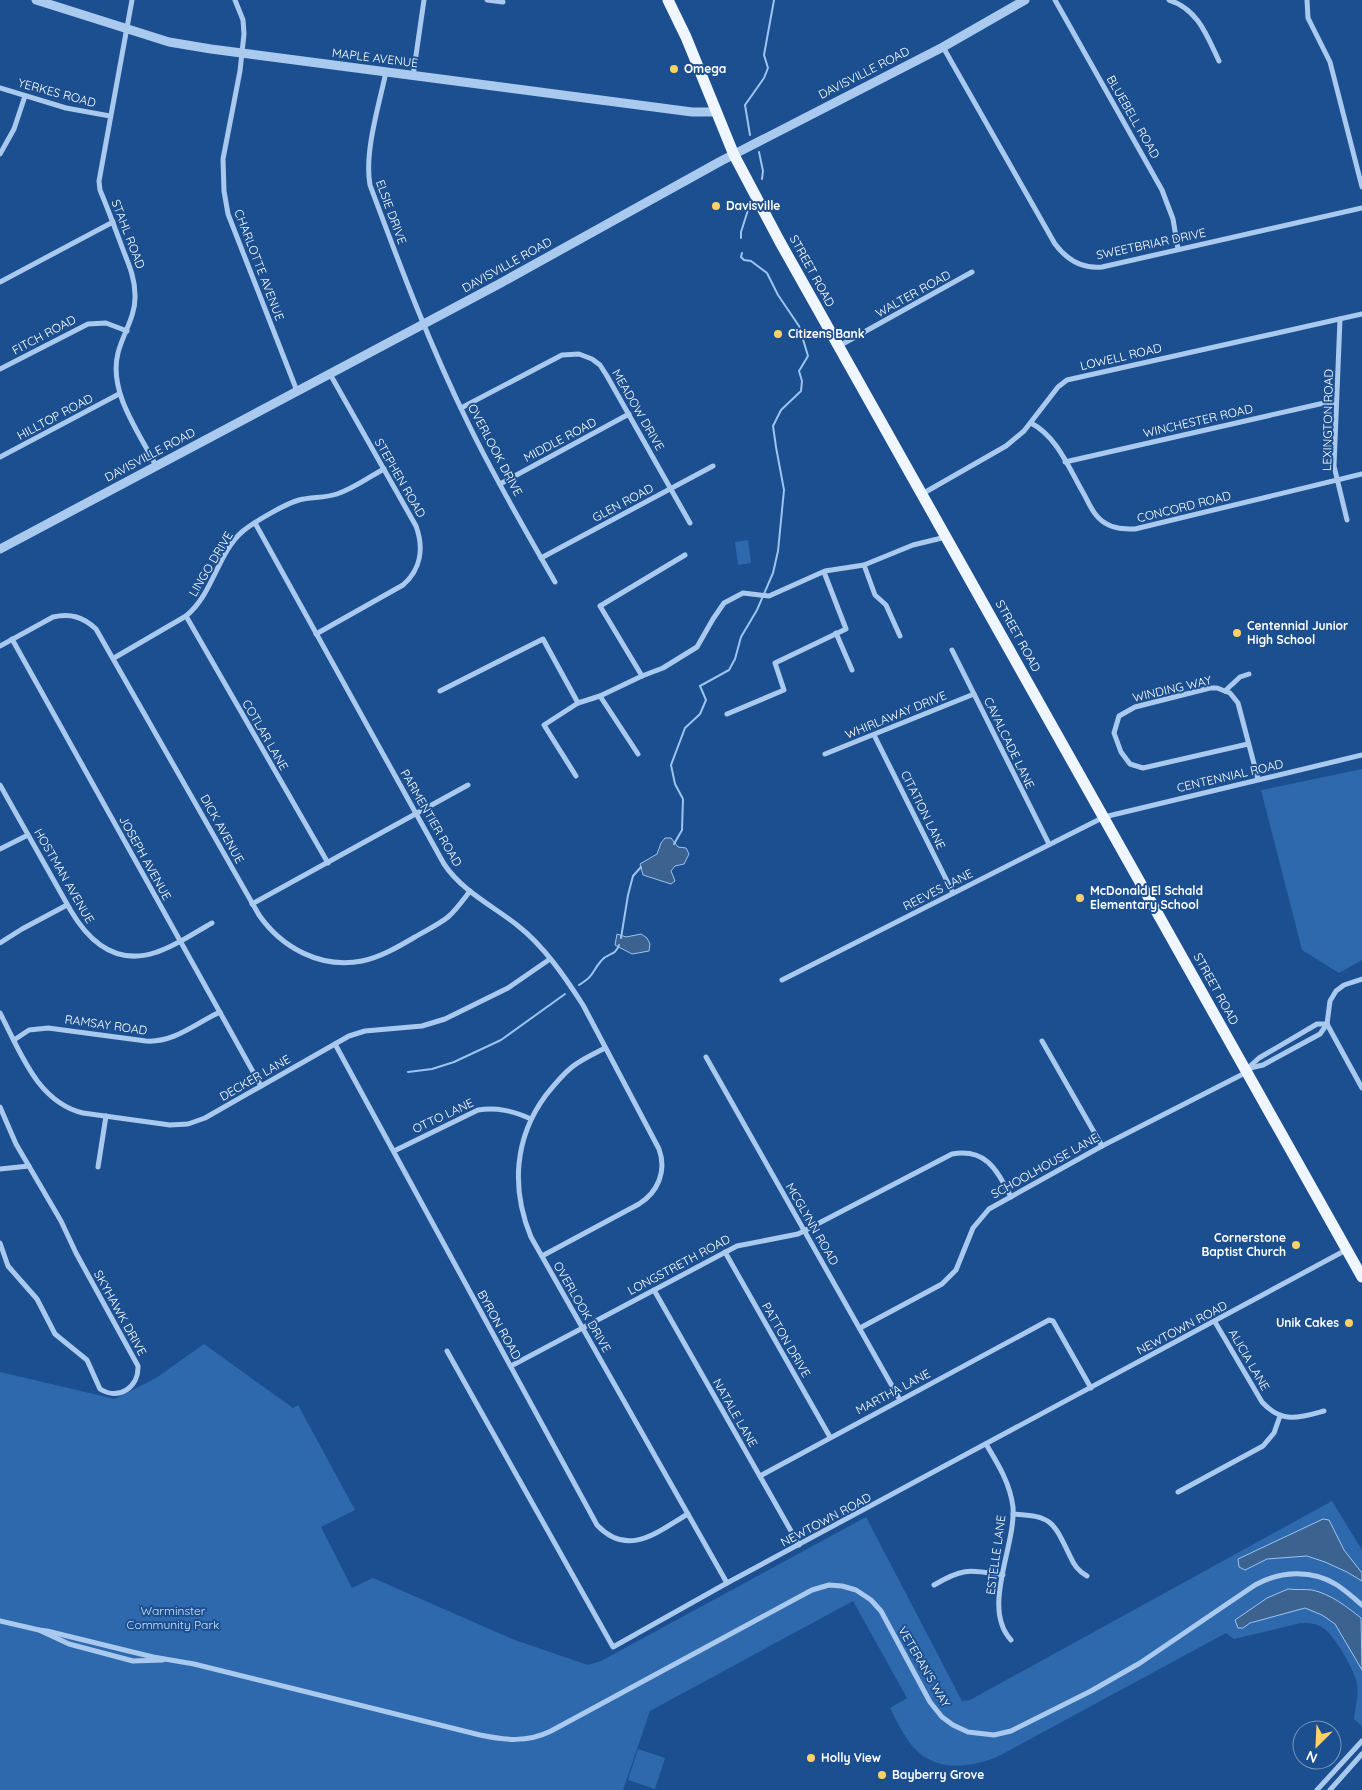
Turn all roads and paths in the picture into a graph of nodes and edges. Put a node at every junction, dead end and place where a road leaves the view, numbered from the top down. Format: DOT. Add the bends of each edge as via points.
graph roads {
  1 [pos="36,0"];
  2 [pos="132,0"];
  3 [pos="235,0"];
  4 [pos="424,0"];
  5 [pos="487,0"];
  6 [pos="668,0"];
  7 [pos="1055,0"];
  8 [pos="1169,0"];
  9 [pos="1307,0"];
  10 [pos="1019,1"];
  11 [pos="503,2"];
  12 [pos="126,28"];
  13 [pos="943,47"];
  14 [pos="242,53"];
  15 [pos="1219,61"];
  16 [pos="386,72"];
  17 [pos="413,76"];
  18 [pos="0,88"];
  19 [pos="25,96"];
  20 [pos="718,112"];
  21 [pos="110,116"];
  22 [pos="0,154"];
  23 [pos="734,155"];
  24 [pos="1362,187"];
  25 [pos="1362,208"];
  26 [pos="113,222"];
  27 [pos="1178,249"];
  28 [pos="972,272"];
  29 [pos="0,282"];
  30 [pos="1362,314"];
  31 [pos="1340,319"];
  32 [pos="423,325"];
  33 [pos="127,331"];
  34 [pos="838,347"];
  35 [pos="0,369"];
  36 [pos="330,374"];
  37 [pos="297,392"];
  38 [pos="119,394"];
  39 [pos="1336,402"];
  40 [pos="461,408"];
  41 [pos="629,414"];
  42 [pos="1031,423"];
  43 [pos="0,458"];
  44 [pos="1065,462"];
  45 [pos="156,466"];
  46 [pos="713,466"];
  47 [pos="384,469"];
  48 [pos="1362,474"];
  49 [pos="1337,480"];
  50 [pos="500,484"];
  51 [pos="671,488"];
  52 [pos="922,494"];
  53 [pos="1347,520"];
  54 [pos="255,523"];
  55 [pos="690,523"];
  56 [pos="946,536"];
  57 [pos="0,549"];
  58 [pos="685,555"];
  59 [pos="541,558"];
  60 [pos="864,565"];
  61 [pos="824,572"];
  62 [pos="555,582"];
  63 [pos="186,616"];
  64 [pos="836,633"];
  65 [pos="316,634"];
  66 [pos="900,636"];
  67 [pos="12,639"];
  68 [pos="0,646"];
  69 [pos="952,650"];
  70 [pos="114,658"];
  71 [pos="852,670"];
  72 [pos="1249,674"];
  73 [pos="642,676"];
  74 [pos="1225,690"];
  75 [pos="440,691"];
  76 [pos="974,694"];
  77 [pos="600,696"];
  78 [pos="578,703"];
  79 [pos="727,714"];
  80 [pos="874,735"];
  81 [pos="1248,744"];
  82 [pos="638,754"];
  83 [pos="826,754"];
  84 [pos="1362,755"];
  85 [pos="576,776"];
  86 [pos="1258,780"];
  87 [pos="0,785"];
  88 [pos="468,785"];
  89 [pos="416,813"];
  90 [pos="1104,817"];
  91 [pos="28,835"];
  92 [pos="1049,844"];
  93 [pos="0,849"];
  94 [pos="328,863"];
  95 [pos="470,891"];
  96 [pos="953,893"];
  97 [pos="252,904"];
  98 [pos="67,905"];
  99 [pos="212,923"];
  100 [pos="180,941"];
  101 [pos="0,943"];
  102 [pos="550,959"];
  103 [pos="1362,979"];
  104 [pos="782,980"];
  105 [pos="220,1012"];
  106 [pos="0,1013"];
  107 [pos="1327,1024"];
  108 [pos="14,1040"];
  109 [pos="1042,1041"];
  110 [pos="335,1044"];
  111 [pos="605,1048"];
  112 [pos="706,1058"];
  113 [pos="1246,1071"];
  114 [pos="261,1086"];
  115 [pos="1362,1088"];
  116 [pos="0,1107"];
  117 [pos="106,1116"];
  118 [pos="531,1119"];
  119 [pos="1102,1146"];
  120 [pos="394,1151"];
  121 [pos="29,1166"];
  122 [pos="98,1167"];
  123 [pos="0,1169"];
  124 [pos="1011,1198"];
  125 [pos="804,1231"];
  126 [pos="0,1243"];
  127 [pos="1347,1250"];
  128 [pos="725,1252"];
  129 [pos="542,1256"];
  130 [pos="1362,1277"];
  131 [pos="654,1290"];
  132 [pos="1215,1322"];
  133 [pos="582,1328"];
  134 [pos="860,1328"];
  135 [pos="446,1350"];
  136 [pos="510,1366"];
  137 [pos="1092,1388"];
  138 [pos="900,1400"];
  139 [pos="1324,1411"];
  140 [pos="1280,1416"];
  141 [pos="830,1437"];
  142 [pos="986,1444"];
  143 [pos="760,1476"];
  144 [pos="1178,1492"];
  145 [pos="688,1514"];
  146 [pos="1013,1514"];
  147 [pos="799,1545"];
  148 [pos="1003,1575"];
  149 [pos="1087,1576"];
  150 [pos="727,1583"];
  151 [pos="934,1585"];
  152 [pos="1362,1605"];
  153 [pos="0,1620"];
  154 [pos="39,1630"];
  155 [pos="1011,1640"];
  156 [pos="166,1659"];
  157 [pos="1362,1741"];
  158 [pos="1362,1754"];
  159 [pos="1317,1790"];
  160 [pos="1330,1790"];
  1 -- 12 [label="street, MAPLE AVENUE"];
  2 -- 12 [label="street, STAHL ROAD"];
  3 -- 14 [label="street, CHARLOTTE AVENUE" via="244,27"];
  4 -- 17 [label="street"];
  5 -- 11 [label="street"];
  6 -- 20 [label="main road, STREET ROAD"];
  7 -- 27 [label="street, BLUEBELL ROAD" via="1162,190 1173,219"];
  8 -- 15 [label="street" via="1184,6 1196,19"];
  9 -- 24 [label="street" via="1308,18 1330,62"];
  10 -- 13 [label="street, DAVISVILLE ROAD"];
  12 -- 14 [label="street, MAPLE AVENUE" via="169,42"];
  12 -- 21 [label="street, STAHL ROAD"];
  13 -- 23 [label="street, DAVISVILLE ROAD"];
  13 -- 27 [label="street, SWEETBRIAR DRIVE" via="1055,244 1066,256 1077,264 1097,267"];
  14 -- 16 [label="street, MAPLE AVENUE"];
  14 -- 37 [label="street, CHARLOTTE AVENUE" via="223,159 225,200"];
  16 -- 17 [label="street, MAPLE AVENUE"];
  16 -- 32 [label="street, ELSIE DRIVE" via="368,177"];
  17 -- 20 [label="street, MAPLE AVENUE" via="692,112"];
  18 -- 19 [label="street, YERKES ROAD"];
  19 -- 21 [label="street, YERKES ROAD"];
  19 -- 22 [label="street" via="14,129"];
  20 -- 23 [label="main road, STREET ROAD"];
  21 -- 26 [label="street, STAHL ROAD" via="99,181"];
  23 -- 32 [label="street, DAVISVILLE ROAD"];
  23 -- 34 [label="main road, STREET ROAD"];
  25 -- 27 [label="street, SWEETBRIAR DRIVE"];
  26 -- 29 [label="street"];
  26 -- 33 [label="street, STAHL ROAD" via="135,284 134,306"];
  28 -- 34 [label="street, WALTER ROAD"];
  30 -- 31 [label="street, LOWELL ROAD"];
  31 -- 39 [label="street, LEXINGTON ROAD"];
  31 -- 42 [label="street, LOWELL ROAD" via="1067,380"];
  32 -- 36 [label="street, DAVISVILLE ROAD"];
  32 -- 40 [label="street, OVERLOOK DRIVE"];
  33 -- 35 [label="street, FITCH ROAD" via="106,323 88,324"];
  33 -- 38 [label="street, STAHL ROAD" via="116,364"];
  34 -- 52 [label="main road, STREET ROAD"];
  36 -- 37 [label="street, DAVISVILLE ROAD"];
  36 -- 47 [label="street, STEPHEN ROAD"];
  37 -- 45 [label="street, DAVISVILLE ROAD"];
  38 -- 43 [label="street, HILLTOP ROAD"];
  38 -- 45 [label="street, STAHL ROAD"];
  39 -- 44 [label="street, WINCHESTER ROAD"];
  39 -- 49 [label="street, LEXINGTON ROAD" via="1334,466"];
  40 -- 41 [label="street, MEADOW DRIVE" via="553,358 570,354 584,355 600,365"];
  40 -- 50 [label="street, OVERLOOK DRIVE"];
  41 -- 50 [label="street, MIDDLE ROAD"];
  41 -- 51 [label="street, MEADOW DRIVE"];
  42 -- 44 [label="street, CONCORD ROAD" via="1053,441"];
  42 -- 52 [label="street, LOWELL ROAD" via="1006,446"];
  44 -- 49 [label="street, CONCORD ROAD" via="1094,513 1106,524 1124,529"];
  45 -- 57 [label="street, DAVISVILLE ROAD"];
  46 -- 51 [label="street, GLEN ROAD"];
  47 -- 54 [label="street, LINGO DRIVE" via="342,492 297,501"];
  47 -- 65 [label="street, STEPHEN ROAD" via="420,536 421,553 417,567 403,585"];
  48 -- 49 [label="street, CONCORD ROAD"];
  49 -- 53 [label="street, LEXINGTON ROAD"];
  50 -- 59 [label="street, OVERLOOK DRIVE"];
  51 -- 55 [label="street, MEADOW DRIVE"];
  51 -- 59 [label="street, GLEN ROAD"];
  52 -- 56 [label="main road, STREET ROAD"];
  54 -- 63 [label="street, LINGO DRIVE" via="234,541 204,597"];
  54 -- 65 [label="street, PARMENTIER ROAD"];
  56 -- 60 [label="street" via="913,545"];
  56 -- 90 [label="main road, STREET ROAD"];
  58 -- 73 [label="street" via="600,606"];
  59 -- 62 [label="street, OVERLOOK DRIVE"];
  60 -- 61 [label="street"];
  60 -- 66 [label="street" via="875,595 886,605"];
  61 -- 64 [label="street" via="846,628"];
  61 -- 73 [label="street" via="769,596 743,594 724,603 697,647 663,668"];
  63 -- 70 [label="street, LINGO DRIVE"];
  63 -- 94 [label="street, COTLAR LANE"];
  64 -- 71 [label="street"];
  64 -- 79 [label="street" via="775,663 784,690"];
  65 -- 89 [label="street, PARMENTIER ROAD"];
  67 -- 68 [label="street, DICK AVENUE"];
  67 -- 70 [label="street, DICK AVENUE" via="53,617 75,616 96,629"];
  67 -- 100 [label="street, JOSEPH AVENUE"];
  69 -- 76 [label="street, CAVALCADE LANE"];
  70 -- 97 [label="street, DICK AVENUE"];
  72 -- 74 [label="street"];
  73 -- 77 [label="street"];
  74 -- 81 [label="street, WINDING WAY" via="1238,703"];
  74 -- 81 [label="street, WINDING WAY" via="1210,688 1128,709 1116,721 1114,733 1118,745 1130,764 1143,768"];
  75 -- 78 [label="street" via="543,639"];
  76 -- 80 [label="street, WHIRLAWAY DRIVE"];
  76 -- 92 [label="street, CAVALCADE LANE"];
  77 -- 78 [label="street"];
  77 -- 82 [label="street"];
  78 -- 85 [label="street" via="544,725"];
  80 -- 83 [label="street, WHIRLAWAY DRIVE"];
  80 -- 96 [label="street, CITATION LANE"];
  81 -- 86 [label="street, WINDING WAY"];
  84 -- 86 [label="street, CENTENNIAL ROAD"];
  86 -- 90 [label="street, CENTENNIAL ROAD"];
  87 -- 91 [label="street, HOSTMAN AVENUE"];
  88 -- 89 [label="street"];
  89 -- 94 [label="street"];
  89 -- 95 [label="street, PARMENTIER ROAD" via="444,864"];
  90 -- 92 [label="street, REEVES LANE"];
  90 -- 113 [label="main road, STREET ROAD"];
  91 -- 93 [label="street"];
  91 -- 98 [label="street, HOSTMAN AVENUE"];
  92 -- 96 [label="street, REEVES LANE"];
  94 -- 97 [label="street"];
  95 -- 97 [label="street, DICK AVENUE" via="445,919 390,951 354,962 318,959 295,949 273,933"];
  95 -- 102 [label="street, PARMENTIER ROAD" via="527,934"];
  96 -- 104 [label="street, REEVES LANE"];
  98 -- 100 [label="street, HOSTMAN AVENUE" via="81,929 112,952 148,955"];
  98 -- 101 [label="street"];
  99 -- 100 [label="street, HOSTMAN AVENUE"];
  100 -- 105 [label="street, JOSEPH AVENUE"];
  102 -- 110 [label="street, DECKER LANE" via="508,988 445,1019 422,1026 365,1031"];
  102 -- 111 [label="street, PARMENTIER ROAD" via="583,1005"];
  103 -- 107 [label="street" via="1336,991 1330,1001"];
  105 -- 108 [label="street, RAMSAY ROAD" via="161,1041 48,1028 30,1030"];
  105 -- 114 [label="street, JOSEPH AVENUE"];
  106 -- 108 [label="street, DECKER LANE"];
  107 -- 113 [label="street" via="1320,1034"];
  107 -- 113 [label="street" via="1317,1024 1260,1058"];
  107 -- 115 [label="street"];
  108 -- 117 [label="street, DECKER LANE" via="50,1096 75,1111"];
  109 -- 119 [label="street"];
  110 -- 114 [label="street, DECKER LANE"];
  110 -- 120 [label="street, BYRON ROAD"];
  111 -- 118 [label="street, OVERLOOK DRIVE" via="564,1074"];
  111 -- 129 [label="street, PARMENTIER ROAD" via="659,1149 663,1164 658,1183 651,1195 639,1204"];
  112 -- 125 [label="street, MCGLYNN ROAD"];
  113 -- 119 [label="street, SCHOOLHOUSE LANE"];
  113 -- 127 [label="main road, STREET ROAD"];
  114 -- 117 [label="street, DECKER LANE" via="205,1118 188,1124 170,1125"];
  116 -- 121 [label="street, SKYHAWK DRIVE"];
  117 -- 122 [label="street"];
  118 -- 120 [label="street, OTTO LANE" via="501,1109 478,1110"];
  118 -- 129 [label="street, OVERLOOK DRIVE" via="519,1157 518,1192 526,1225"];
  119 -- 124 [label="street, SCHOOLHOUSE LANE"];
  120 -- 136 [label="street, BYRON ROAD"];
  121 -- 123 [label="street"];
  121 -- 126 [label="street, SKYHAWK DRIVE" via="138,1366 136,1379 129,1389 114,1393 100,1389 88,1360 54,1334 37,1299 8,1266"];
  124 -- 125 [label="street, LONGSTRETH ROAD" via="999,1175 985,1159 971,1154 952,1154"];
  124 -- 134 [label="street, SCHOOLHOUSE LANE" via="989,1209 977,1222 956,1270 948,1279"];
  125 -- 128 [label="street, LONGSTRETH ROAD" via="789,1237 744,1244"];
  125 -- 134 [label="street, MCGLYNN ROAD"];
  127 -- 130 [label="main road, STREET ROAD"];
  127 -- 132 [label="street, NEWTOWN ROAD"];
  128 -- 131 [label="street, LONGSTRETH ROAD"];
  128 -- 141 [label="street, PATTON DRIVE"];
  129 -- 133 [label="street, OVERLOOK DRIVE"];
  131 -- 133 [label="street, LONGSTRETH ROAD"];
  131 -- 143 [label="street, NATALE LANE"];
  132 -- 137 [label="street, NEWTOWN ROAD"];
  132 -- 140 [label="street, ALICIA LANE" via="1262,1402"];
  133 -- 136 [label="street, LONGSTRETH ROAD"];
  133 -- 145 [label="street, OVERLOOK DRIVE"];
  134 -- 138 [label="street, MCGLYNN ROAD"];
  135 -- 150 [label="street, NEWTOWN ROAD" via="613,1647"];
  136 -- 145 [label="street, BYRON ROAD" via="597,1524 605,1533 618,1539 637,1541"];
  137 -- 138 [label="street, MARTHA LANE" via="1053,1321 1049,1320"];
  137 -- 142 [label="street, NEWTOWN ROAD"];
  138 -- 141 [label="street, MARTHA LANE"];
  139 -- 140 [label="street" via="1300,1418"];
  140 -- 144 [label="street" via="1274,1433 1263,1446"];
  141 -- 143 [label="street, MARTHA LANE"];
  142 -- 146 [label="street, ESTELLE LANE" via="1006,1478"];
  142 -- 147 [label="street, NEWTOWN ROAD"];
  143 -- 147 [label="street, NATALE LANE"];
  145 -- 150 [label="street, OVERLOOK DRIVE"];
  146 -- 148 [label="street, ESTELLE LANE"];
  146 -- 149 [label="street" via="1038,1517 1054,1525 1075,1566"];
  147 -- 150 [label="street, NEWTOWN ROAD"];
  148 -- 151 [label="street" via="969,1570 950,1575"];
  148 -- 155 [label="street, ESTELLE LANE" via="1000,1616 1004,1631"];
  152 -- 156 [label="street, VETERAN'S WAY" via="1337,1585 1319,1577 1293,1574 1271,1577 1140,1663 1012,1731 987,1735 953,1725 935,1710 881,1611 856,1590 842,1586 829,1585 812,1590 542,1735 518,1740 470,1733"];
  153 -- 154 [label="street"];
  154 -- 156 [label="street"];
  154 -- 156 [label="street" via="69,1644 133,1660"];
  157 -- 159 [label="street"];
  158 -- 160 [label="street"];
}
